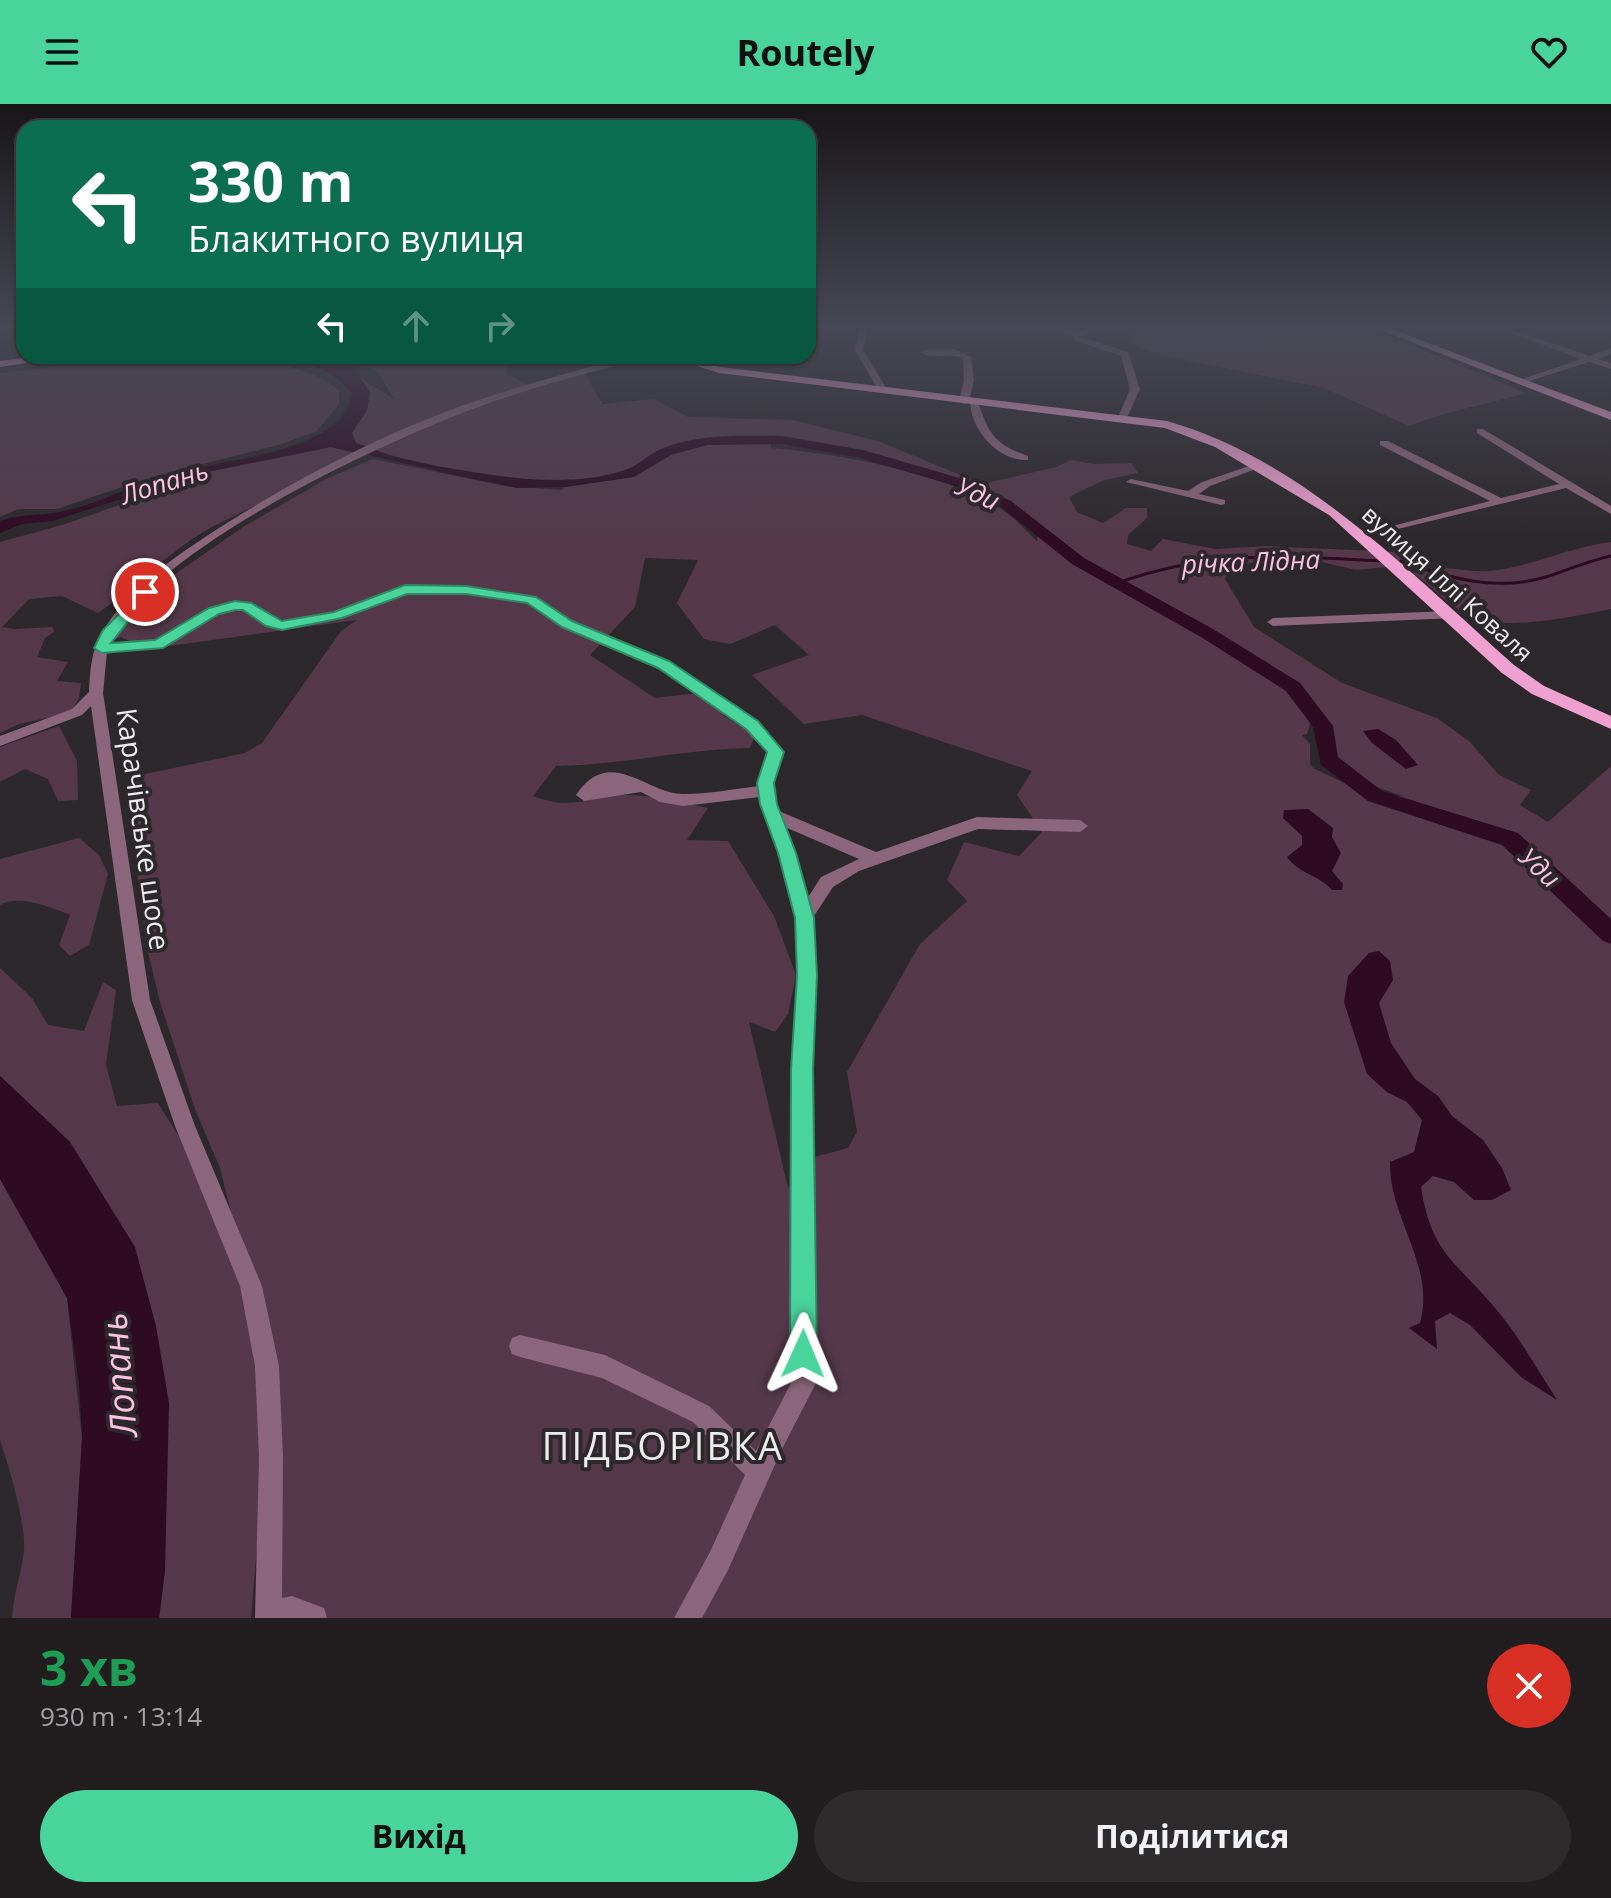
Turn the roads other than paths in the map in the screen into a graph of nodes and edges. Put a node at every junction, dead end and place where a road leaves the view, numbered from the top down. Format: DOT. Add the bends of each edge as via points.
graph roads {
  1 [pos="498,398"];
  2 [pos="935,398"];
  3 [pos="969,398"];
  4 [pos="1131,398"];
  5 [pos="1564,398"];
  6 [pos="969,402"];
  7 [pos="1611,416"];
  8 [pos="1122,420"];
  9 [pos="1480,431"];
  10 [pos="1384,443"];
  11 [pos="1024,458"];
  12 [pos="1259,466"];
  13 [pos="1131,482"];
  14 [pos="1566,485"];
  15 [pos="1190,495"];
  16 [pos="1498,501"];
  17 [pos="1221,502"];
  18 [pos="1611,511"];
  19 [pos="1365,536"];
  20 [pos="1450,615"];
  21 [pos="1273,622"];
  22 [pos="102,648"];
  23 [pos="96,693"];
  24 [pos="1611,723"];
  25 [pos="0,741"];
  26 [pos="643,786"];
  27 [pos="767,791"];
  28 [pos="772,815"];
  29 [pos="1080,826"];
  30 [pos="878,860"];
  31 [pos="804,918"];
  32 [pos="520,1346"];
  33 [pos="760,1473"];
  34 [pos="268,1616"];
  35 [pos="314,1618"];
  36 [pos="687,1618"];
  1 -- 22 [label="street, Карачівське шосе" via="389,440 246,516 179,561 127,608"];
  2 -- 6 [label="main road, вулиця Іллі Коваля"];
  3 -- 6 [label="street"];
  4 -- 8 [label="street"];
  5 -- 7 [label="main road"];
  6 -- 8 [label="main road, вулиця Іллі Коваля"];
  6 -- 11 [label="street" via="996,449"];
  8 -- 12 [label="main road, вулиця Іллі Коваля" via="1197,434"];
  9 -- 14 [label="street"];
  10 -- 16 [label="street"];
  12 -- 15 [label="street"];
  12 -- 19 [label="main road, вулиця Іллі Коваля"];
  13 -- 15 [label="street"];
  14 -- 16 [label="street"];
  14 -- 18 [label="street"];
  15 -- 17 [label="street"];
  16 -- 19 [label="street"];
  19 -- 20 [label="main road, вулиця Іллі Коваля"];
  20 -- 21 [label="street"];
  20 -- 24 [label="main road, вулиця Іллі Коваля" via="1538,690"];
  22 -- 23 [label="street, Карачівське шосе"];
  22 -- 27 [label="street" via="158,644 214,611 235,606 246,606 282,625 337,615 405,589 466,590 531,600 567,624 664,664 752,725 775,752"];
  23 -- 25 [label="street" via="77,712"];
  23 -- 34 [label="street, Карачівське шосе" via="141,1000 185,1126 251,1286 267,1366"];
  26 -- 27 [label="street" via="665,798 683,800"];
  27 -- 28 [label="street"];
  28 -- 30 [label="street"];
  28 -- 31 [label="street"];
  29 -- 30 [label="street" via="977,823"];
  30 -- 31 [label="street" via="827,882"];
  31 -- 33 [label="street" via="803,1385 776,1429"];
  32 -- 33 [label="street" via="605,1367 701,1414"];
  33 -- 36 [label="street"];
  34 -- 35 [label="street" via="292,1609"];
}
